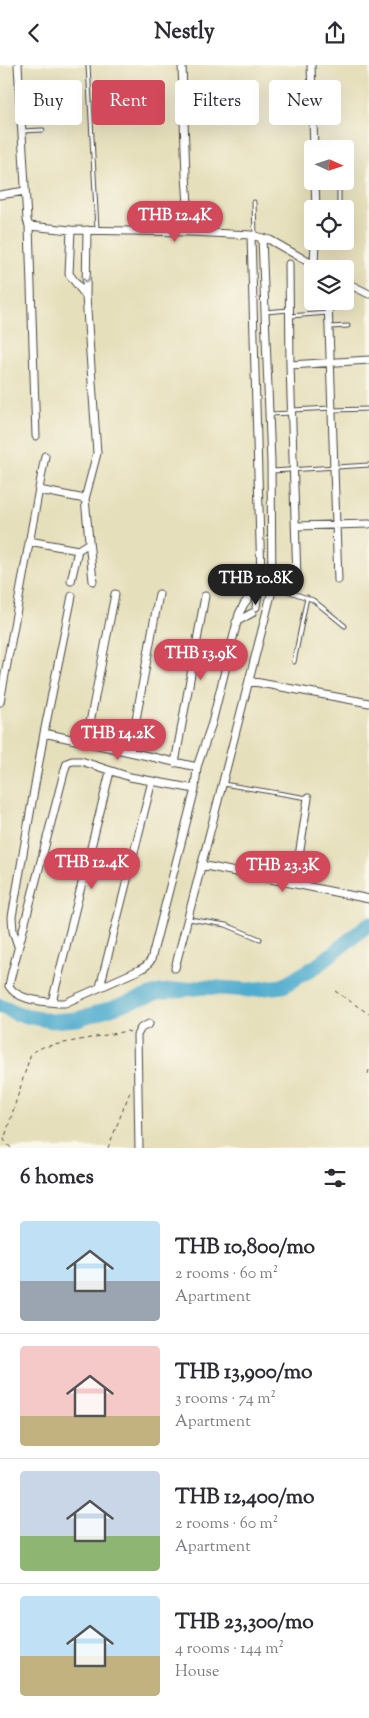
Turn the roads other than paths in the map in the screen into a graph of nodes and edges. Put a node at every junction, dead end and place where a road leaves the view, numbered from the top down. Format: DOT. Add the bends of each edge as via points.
graph roads {
  1 [pos="18,65"];
  2 [pos="88,65"];
  3 [pos="182,65"];
  4 [pos="311,65"];
  5 [pos="182,80"];
  6 [pos="185,125"];
  7 [pos="43,130"];
  8 [pos="22,131"];
  9 [pos="314,140"];
  10 [pos="25,191"];
  11 [pos="0,195"];
  12 [pos="254,202"];
  13 [pos="29,227"];
  14 [pos="71,230"];
  15 [pos="86,230"];
  16 [pos="97,231"];
  17 [pos="190,232"];
  18 [pos="256,236"];
  19 [pos="306,260"];
  20 [pos="289,264"];
  21 [pos="354,286"];
  22 [pos="369,294"];
  23 [pos="86,296"];
  24 [pos="329,310"];
  25 [pos="265,312"];
  26 [pos="290,313"];
  27 [pos="329,313"];
  28 [pos="329,327"];
  29 [pos="348,327"];
  30 [pos="369,360"];
  31 [pos="331,362"];
  32 [pos="290,365"];
  33 [pos="332,409"];
  34 [pos="369,409"];
  35 [pos="292,412"];
  36 [pos="269,414"];
  37 [pos="36,436"];
  38 [pos="45,456"];
  39 [pos="369,465"];
  40 [pos="335,467"];
  41 [pos="294,469"];
  42 [pos="271,471"];
  43 [pos="39,490"];
  44 [pos="85,499"];
  45 [pos="337,524"];
  46 [pos="369,524"];
  47 [pos="296,526"];
  48 [pos="29,541"];
  49 [pos="89,543"];
  50 [pos="78,550"];
  51 [pos="297,579"];
  52 [pos="338,580"];
  53 [pos="71,581"];
  54 [pos="93,581"];
  55 [pos="260,583"];
  56 [pos="272,586"];
  57 [pos="115,594"];
  58 [pos="159,594"];
  59 [pos="72,596"];
  60 [pos="205,596"];
  61 [pos="307,597"];
  62 [pos="236,622"];
  63 [pos="345,626"];
  64 [pos="294,662"];
  65 [pos="3,670"];
  66 [pos="249,681"];
  67 [pos="0,702"];
  68 [pos="369,703"];
  69 [pos="44,733"];
  70 [pos="86,743"];
  71 [pos="130,752"];
  72 [pos="176,763"];
  73 [pos="197,767"];
  74 [pos="110,772"];
  75 [pos="152,781"];
  76 [pos="222,784"];
  77 [pos="195,789"];
  78 [pos="308,798"];
  79 [pos="299,856"];
  80 [pos="201,865"];
  81 [pos="369,899"];
  82 [pos="188,919"];
  83 [pos="260,939"];
  84 [pos="18,947"];
  85 [pos="175,968"];
  86 [pos="100,987"];
  87 [pos="52,1002"];
  88 [pos="149,1024"];
  89 [pos="139,1148"];
  1 -- 8 [label="street"];
  2 -- 16 [label="lane"];
  3 -- 5 [label="street"];
  4 -- 9 [label="street"];
  6 -- 17 [label="street"];
  7 -- 8 [label="lane"];
  8 -- 10 [label="street"];
  10 -- 11 [label="street"];
  10 -- 13 [label="street"];
  12 -- 18 [label="lane"];
  13 -- 14 [label="street"];
  13 -- 37 [label="street"];
  14 -- 15 [label="street"];
  14 -- 23 [label="street" via="69,274"];
  15 -- 16 [label="street"];
  15 -- 23 [label="street, one-way"];
  16 -- 17 [label="street"];
  17 -- 18 [label="street"];
  18 -- 19 [label="street" via="270,240"];
  18 -- 25 [label="street"];
  18 -- 55 [label="street"];
  20 -- 26 [label="street"];
  21 -- 22 [label="street"];
  23 -- 44 [label="street" via="97,453"];
  24 -- 27 [label="street"];
  25 -- 26 [label="lane"];
  25 -- 36 [label="street"];
  26 -- 27 [label="lane"];
  26 -- 32 [label="street"];
  27 -- 28 [label="street"];
  28 -- 29 [label="lane"];
  28 -- 31 [label="street"];
  30 -- 31 [label="street"];
  31 -- 32 [label="street"];
  31 -- 33 [label="street"];
  32 -- 35 [label="street"];
  33 -- 34 [label="lane"];
  33 -- 35 [label="lane"];
  33 -- 40 [label="street"];
  35 -- 36 [label="lane"];
  35 -- 41 [label="street"];
  36 -- 42 [label="street"];
  38 -- 43 [label="street"];
  39 -- 40 [label="lane"];
  40 -- 41 [label="lane"];
  40 -- 45 [label="street"];
  41 -- 42 [label="lane"];
  41 -- 47 [label="street"];
  42 -- 56 [label="street"];
  43 -- 44 [label="street"];
  43 -- 48 [label="street"];
  44 -- 49 [label="street"];
  45 -- 46 [label="street"];
  45 -- 47 [label="street"];
  45 -- 52 [label="street"];
  47 -- 51 [label="street"];
  48 -- 50 [label="street"];
  48 -- 65 [label="street"];
  49 -- 50 [label="street"];
  49 -- 54 [label="street"];
  50 -- 53 [label="street"];
  55 -- 62 [label="street" via="238,613"];
  55 -- 62 [label="street" via="254,610"];
  56 -- 61 [label="lane"];
  56 -- 66 [label="street"];
  57 -- 70 [label="street"];
  58 -- 71 [label="street"];
  59 -- 69 [label="street"];
  60 -- 72 [label="street"];
  61 -- 63 [label="lane"];
  61 -- 64 [label="lane"];
  62 -- 73 [label="street" via="212,723"];
  65 -- 67 [label="street"];
  66 -- 68 [label="street"];
  66 -- 76 [label="street"];
  69 -- 70 [label="street"];
  69 -- 84 [label="street" via="12,917"];
  70 -- 71 [label="street"];
  71 -- 72 [label="street"];
  72 -- 73 [label="street"];
  73 -- 77 [label="street"];
  74 -- 75 [label="street"];
  74 -- 84 [label="street" via="76,761 67,763"];
  74 -- 87 [label="street"];
  75 -- 77 [label="street"];
  75 -- 86 [label="street"];
  76 -- 78 [label="lane"];
  76 -- 80 [label="street"];
  77 -- 86 [label="street" via="152,960 146,966"];
  78 -- 79 [label="street"];
  80 -- 81 [label="street"];
  80 -- 82 [label="street"];
  82 -- 83 [label="lane" via="226,925"];
  82 -- 85 [label="street"];
  84 -- 87 [label="street" via="9,986 20,996"];
  86 -- 87 [label="street" via="65,1003"];
  88 -- 89 [label="street" via="141,1028 138,1035"];
}
